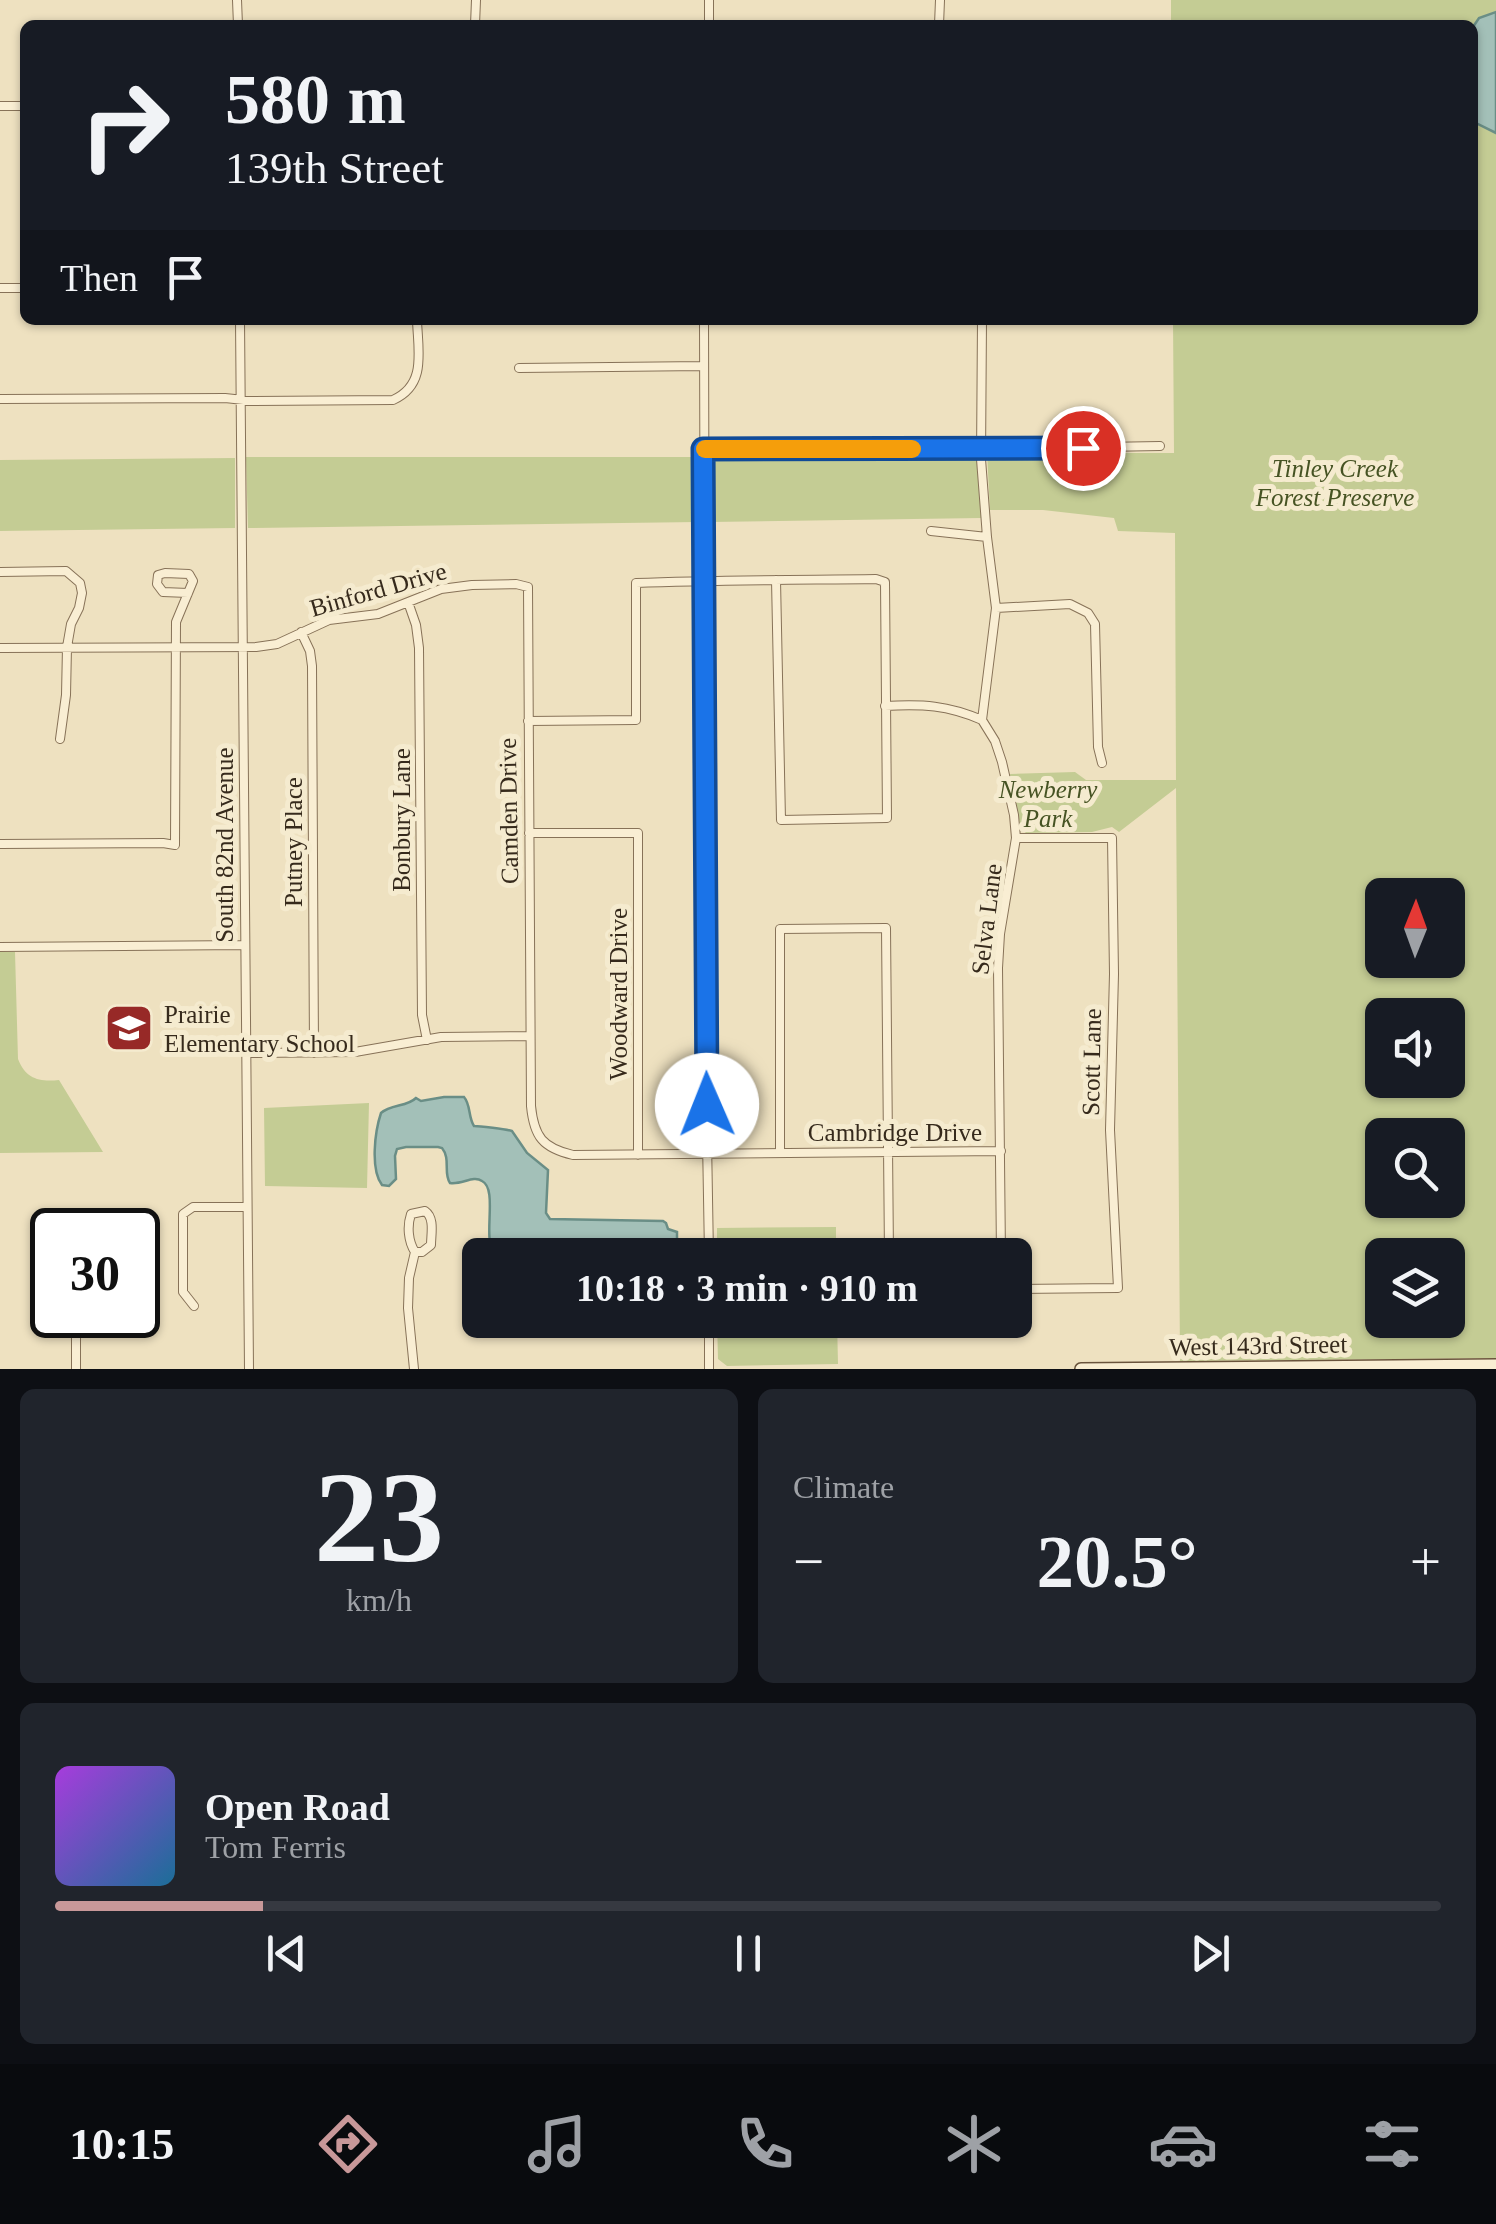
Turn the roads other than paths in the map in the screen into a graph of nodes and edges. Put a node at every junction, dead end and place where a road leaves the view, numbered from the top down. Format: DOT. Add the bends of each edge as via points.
graph roads {
  1 [pos="240,325"];
  2 [pos="418,325"];
  3 [pos="704,325"];
  4 [pos="982,325"];
  5 [pos="703,366"];
  6 [pos="519,368"];
  7 [pos="0,399"];
  8 [pos="240,400"];
  9 [pos="1160,446"];
  10 [pos="703,449"];
  11 [pos="982,449"];
  12 [pos="931,531"];
  13 [pos="987,536"];
  14 [pos="0,572"];
  15 [pos="776,580"];
  16 [pos="704,581"];
  17 [pos="528,586"];
  18 [pos="188,593"];
  19 [pos="408,602"];
  20 [pos="996,608"];
  21 [pos="302,632"];
  22 [pos="67,647"];
  23 [pos="175,647"];
  24 [pos="242,647"];
  25 [pos="0,648"];
  26 [pos="885,706"];
  27 [pos="982,720"];
  28 [pos="528,721"];
  29 [pos="60,740"];
  30 [pos="1102,763"];
  31 [pos="529,833"];
  32 [pos="1016,838"];
  33 [pos="0,844"];
  34 [pos="245,945"];
  35 [pos="0,948"];
  36 [pos="530,1036"];
  37 [pos="427,1040"];
  38 [pos="246,1053"];
  39 [pos="314,1053"];
  40 [pos="889,1152"];
  41 [pos="1001,1152"];
  42 [pos="780,1153"];
  43 [pos="709,1154"];
  44 [pos="638,1156"];
  45 [pos="247,1207"];
  46 [pos="709,1238"];
  47 [pos="890,1238"];
  48 [pos="1001,1238"];
  49 [pos="414,1252"];
  50 [pos="1032,1289"];
  51 [pos="194,1306"];
  52 [pos="76,1338"];
  53 [pos="709,1338"];
  54 [pos="1496,1365"];
  55 [pos="76,1369"];
  56 [pos="249,1369"];
  57 [pos="414,1369"];
  58 [pos="709,1369"];
  59 [pos="1081,1369"];
  1 -- 8 [label="street, South 82nd Avenue"];
  2 -- 8 [label="street" via="417,375 399,398"];
  3 -- 5 [label="street"];
  4 -- 11 [label="street"];
  5 -- 6 [label="street"];
  5 -- 10 [label="street"];
  7 -- 8 [label="street"];
  8 -- 24 [label="street, South 82nd Avenue"];
  9 -- 11 [label="street"];
  10 -- 11 [label="street"];
  10 -- 16 [label="street"];
  11 -- 13 [label="street"];
  12 -- 13 [label="street"];
  13 -- 20 [label="street"];
  14 -- 22 [label="street" via="66,571 80,583"];
  15 -- 16 [label="street"];
  15 -- 26 [label="street" via="885,582"];
  15 -- 26 [label="street" via="781,820 887,818"];
  16 -- 28 [label="street" via="636,583 636,720"];
  16 -- 43 [label="street"];
  17 -- 19 [label="street, Binford Drive" via="451,587"];
  17 -- 28 [label="street, Camden Drive"];
  18 -- 18 [label="street" via="163,592 158,575 190,574"];
  18 -- 23 [label="street"];
  19 -- 21 [label="street, Binford Drive"];
  19 -- 37 [label="street, Bonbury Lane" via="420,648"];
  20 -- 27 [label="street"];
  20 -- 30 [label="street" via="1070,604 1096,624"];
  21 -- 24 [label="street, Binford Drive" via="277,644"];
  21 -- 39 [label="street, Putney Place" via="312,666"];
  22 -- 23 [label="street, Binford Drive"];
  22 -- 25 [label="street, Binford Drive"];
  22 -- 29 [label="street"];
  23 -- 24 [label="street, Binford Drive"];
  23 -- 33 [label="street" via="175,845"];
  24 -- 34 [label="street, South 82nd Avenue"];
  26 -- 27 [label="street" via="956,708"];
  27 -- 32 [label="street, Selva Lane" via="1002,762"];
  28 -- 31 [label="street, Camden Drive"];
  31 -- 36 [label="street, Camden Drive"];
  31 -- 44 [label="street, Woodward Drive" via="638,832"];
  32 -- 41 [label="street, Selva Lane" via="998,968"];
  32 -- 50 [label="street, Scott Lane" via="1112,838 1110,1130 1118,1288"];
  34 -- 35 [label="street"];
  34 -- 38 [label="street, South 82nd Avenue"];
  36 -- 37 [label="street"];
  36 -- 44 [label="street, Cambridge Drive" via="530,1106 540,1139 573,1155"];
  37 -- 39 [label="street"];
  38 -- 39 [label="street"];
  38 -- 45 [label="street, South 82nd Avenue"];
  40 -- 41 [label="street, Cambridge Drive"];
  40 -- 42 [label="street, Cambridge Drive"];
  40 -- 42 [label="street" via="886,928 780,930"];
  40 -- 47 [label="street"];
  41 -- 48 [label="street, Selva Lane"];
  42 -- 43 [label="street, Cambridge Drive"];
  43 -- 44 [label="street, Cambridge Drive"];
  43 -- 46 [label="street"];
  45 -- 51 [label="street" via="193,1207 183,1214 183,1292"];
  45 -- 56 [label="street, South 82nd Avenue"];
  49 -- 49 [label="street" via="409,1220 426,1211 431,1245"];
  49 -- 57 [label="street" via="408,1306"];
  52 -- 55 [label="street"];
  53 -- 58 [label="street"];
  54 -- 59 [label="main road, West 143rd Street"];
}
